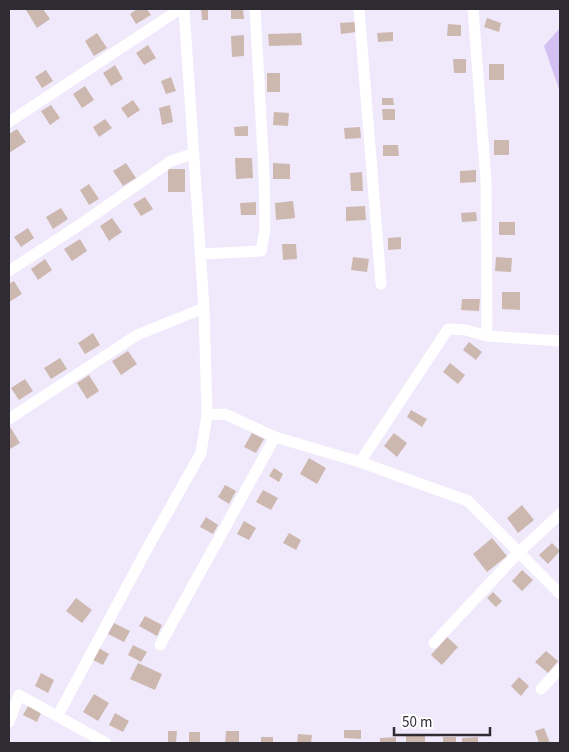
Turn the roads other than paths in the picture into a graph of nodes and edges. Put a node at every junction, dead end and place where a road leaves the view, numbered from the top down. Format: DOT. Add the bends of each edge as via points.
graph roads {
  1 [pos="182,9"];
  2 [pos="255,9"];
  3 [pos="359,9"];
  4 [pos="473,9"];
  5 [pos="9,122"];
  6 [pos="192,154"];
  7 [pos="202,254"];
  8 [pos="9,271"];
  9 [pos="381,284"];
  10 [pos="204,308"];
  11 [pos="487,336"];
  12 [pos="560,340"];
  13 [pos="208,415"];
  14 [pos="9,419"];
  15 [pos="276,437"];
  16 [pos="360,462"];
  17 [pos="560,514"];
  18 [pos="519,552"];
  19 [pos="560,594"];
  20 [pos="434,643"];
  21 [pos="160,645"];
  22 [pos="560,669"];
  23 [pos="541,690"];
  24 [pos="58,715"];
  25 [pos="9,722"];
  26 [pos="106,743"];
  1 -- 5 [label="street"];
  1 -- 6 [label="street"];
  2 -- 7 [label="street" via="265,229 260,251"];
  3 -- 9 [label="street"];
  4 -- 11 [label="street" via="486,181"];
  6 -- 7 [label="street"];
  6 -- 8 [label="street" via="171,162"];
  7 -- 10 [label="street"];
  10 -- 13 [label="street"];
  10 -- 14 [label="street" via="137,335"];
  11 -- 12 [label="street"];
  11 -- 16 [label="street" via="448,329"];
  13 -- 15 [label="street" via="225,414"];
  13 -- 24 [label="street" via="201,453"];
  15 -- 16 [label="street"];
  15 -- 21 [label="street"];
  16 -- 18 [label="street" via="468,501"];
  17 -- 18 [label="street"];
  18 -- 19 [label="street"];
  18 -- 20 [label="street"];
  22 -- 23 [label="street"];
  24 -- 25 [label="street" via="19,695"];
  24 -- 26 [label="street"];
}
